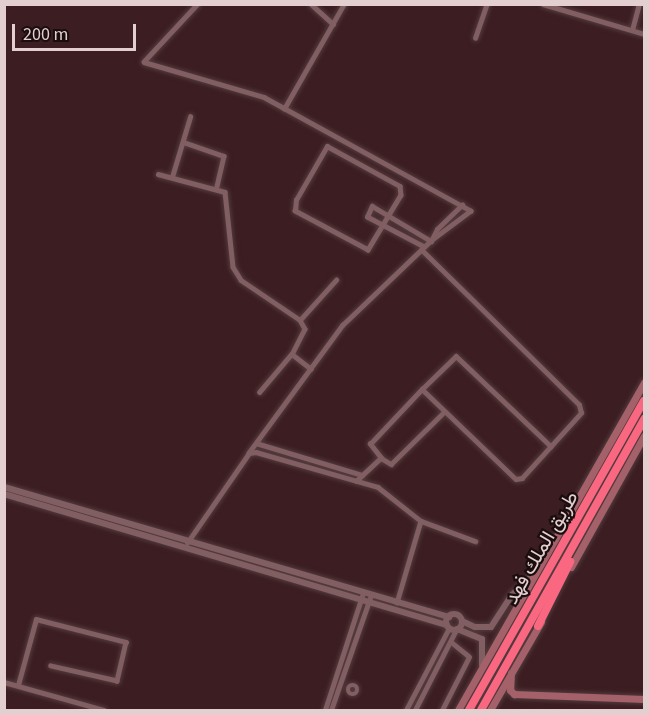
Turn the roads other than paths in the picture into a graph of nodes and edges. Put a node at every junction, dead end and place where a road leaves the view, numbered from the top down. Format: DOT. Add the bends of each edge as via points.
graph roads {
  1 [pos="198,4"];
  2 [pos="311,4"];
  3 [pos="344,4"];
  4 [pos="487,4"];
  5 [pos="543,4"];
  6 [pos="574,4"];
  7 [pos="639,4"];
  8 [pos="572,13"];
  9 [pos="333,24"];
  10 [pos="632,30"];
  11 [pos="645,34"];
  12 [pos="476,38"];
  13 [pos="284,109"];
  14 [pos="190,117"];
  15 [pos="183,142"];
  16 [pos="158,174"];
  17 [pos="172,177"];
  18 [pos="217,187"];
  19 [pos="462,206"];
  20 [pos="389,216"];
  21 [pos="384,226"];
  22 [pos="431,241"];
  23 [pos="423,249"];
  24 [pos="336,280"];
  25 [pos="300,320"];
  26 [pos="292,354"];
  27 [pos="310,369"];
  28 [pos="645,382"];
  29 [pos="422,389"];
  30 [pos="260,392"];
  31 [pos="645,401"];
  32 [pos="444,412"];
  33 [pos="645,419"];
  34 [pos="644,437"];
  35 [pos="256,444"];
  36 [pos="551,446"];
  37 [pos="249,453"];
  38 [pos="381,458"];
  39 [pos="620,463"];
  40 [pos="362,475"];
  41 [pos="356,481"];
  42 [pos="4,487"];
  43 [pos="4,494"];
  44 [pos="422,521"];
  45 [pos="188,541"];
  46 [pos="475,541"];
  47 [pos="186,549"];
  48 [pos="539,570"];
  49 [pos="362,596"];
  50 [pos="370,599"];
  51 [pos="397,603"];
  52 [pos="449,616"];
  53 [pos="462,621"];
  54 [pos="538,626"];
  55 [pos="452,628"];
  56 [pos="451,645"];
  57 [pos="437,656"];
  58 [pos="444,659"];
  59 [pos="51,666"];
  60 [pos="511,671"];
  61 [pos="480,673"];
  62 [pos="4,682"];
  63 [pos="337,683"];
  64 [pos="425,685"];
  65 [pos="18,686"];
  66 [pos="350,688"];
  67 [pos="645,699"];
  68 [pos="96,710"];
  69 [pos="406,710"];
  70 [pos="104,711"];
  71 [pos="325,711"];
  72 [pos="331,711"];
  73 [pos="415,711"];
  74 [pos="442,711"];
  75 [pos="458,711"];
  76 [pos="469,711"];
  77 [pos="481,711"];
  78 [pos="490,711"];
  1 -- 13 [label="street" via="144,62 236,86"];
  2 -- 9 [label="street"];
  3 -- 9 [label="street"];
  4 -- 12 [label="street"];
  5 -- 8 [label="street"];
  6 -- 8 [label="street"];
  7 -- 10 [label="street"];
  8 -- 10 [label="street"];
  9 -- 13 [label="street"];
  10 -- 11 [label="street"];
  13 -- 19 [label="street"];
  14 -- 15 [label="street"];
  15 -- 17 [label="street"];
  15 -- 18 [label="street" via="224,156"];
  16 -- 17 [label="street"];
  17 -- 18 [label="street"];
  18 -- 25 [label="street" via="228,198 233,267 237,274"];
  19 -- 22 [label="street" via="437,229"];
  19 -- 22 [label="street" via="471,211"];
  20 -- 21 [label="street"];
  20 -- 21 [label="street" via="372,206 367,217"];
  20 -- 21 [label="street" via="401,195 397,182 332,147 323,149 296,200 295,211 362,249 374,246"];
  20 -- 22 [label="street"];
  21 -- 23 [label="street"];
  22 -- 23 [label="street"];
  23 -- 27 [label="street" via="343,325"];
  23 -- 36 [label="street" via="579,405 579,418"];
  24 -- 25 [label="street"];
  25 -- 26 [label="street" via="305,332"];
  26 -- 27 [label="street"];
  26 -- 30 [label="street"];
  27 -- 35 [label="street"];
  28 -- 48 [label="main road"];
  29 -- 32 [label="street"];
  29 -- 36 [label="street" via="450,359 463,359"];
  29 -- 38 [label="street" via="370,444"];
  31 -- 76 [label="highway, طريق الملك فهد"];
  32 -- 36 [label="street" via="516,479 522,478"];
  32 -- 38 [label="street" via="391,464"];
  33 -- 39 [label="highway, طريق الملك فهد"];
  34 -- 54 [label="main road"];
  35 -- 37 [label="street"];
  35 -- 40 [label="street"];
  37 -- 41 [label="street"];
  37 -- 45 [label="street"];
  38 -- 40 [label="street"];
  39 -- 54 [label="highway"];
  39 -- 77 [label="highway, طريق الملك فهد"];
  40 -- 41 [label="street"];
  41 -- 44 [label="street" via="378,486"];
  42 -- 45 [label="street"];
  43 -- 47 [label="street"];
  44 -- 46 [label="street"];
  44 -- 51 [label="street"];
  45 -- 47 [label="street"];
  45 -- 49 [label="street"];
  47 -- 49 [label="street"];
  48 -- 53 [label="street" via="512,595 491,627 475,627"];
  48 -- 61 [label="main road"];
  49 -- 50 [label="street"];
  49 -- 63 [label="street"];
  50 -- 51 [label="street"];
  50 -- 55 [label="street"];
  50 -- 63 [label="street"];
  51 -- 52 [label="street"];
  52 -- 53 [label="street" via="458,615"];
  52 -- 55 [label="street"];
  53 -- 55 [label="street"];
  54 -- 60 [label="main road"];
  55 -- 56 [label="street"];
  55 -- 57 [label="street"];
  55 -- 61 [label="street" via="482,639 485,649"];
  56 -- 58 [label="street"];
  56 -- 74 [label="street" via="470,657"];
  57 -- 58 [label="street"];
  57 -- 64 [label="street"];
  58 -- 64 [label="street"];
  59 -- 65 [label="street" via="117,681 126,642 36,619"];
  60 -- 67 [label="main road" via="510,690 514,694"];
  60 -- 78 [label="main road"];
  61 -- 75 [label="main road"];
  62 -- 65 [label="street"];
  63 -- 66 [label="street"];
  63 -- 71 [label="street"];
  63 -- 72 [label="street"];
  64 -- 69 [label="street"];
  64 -- 73 [label="street"];
  65 -- 68 [label="street"];
  68 -- 70 [label="street"];
}
